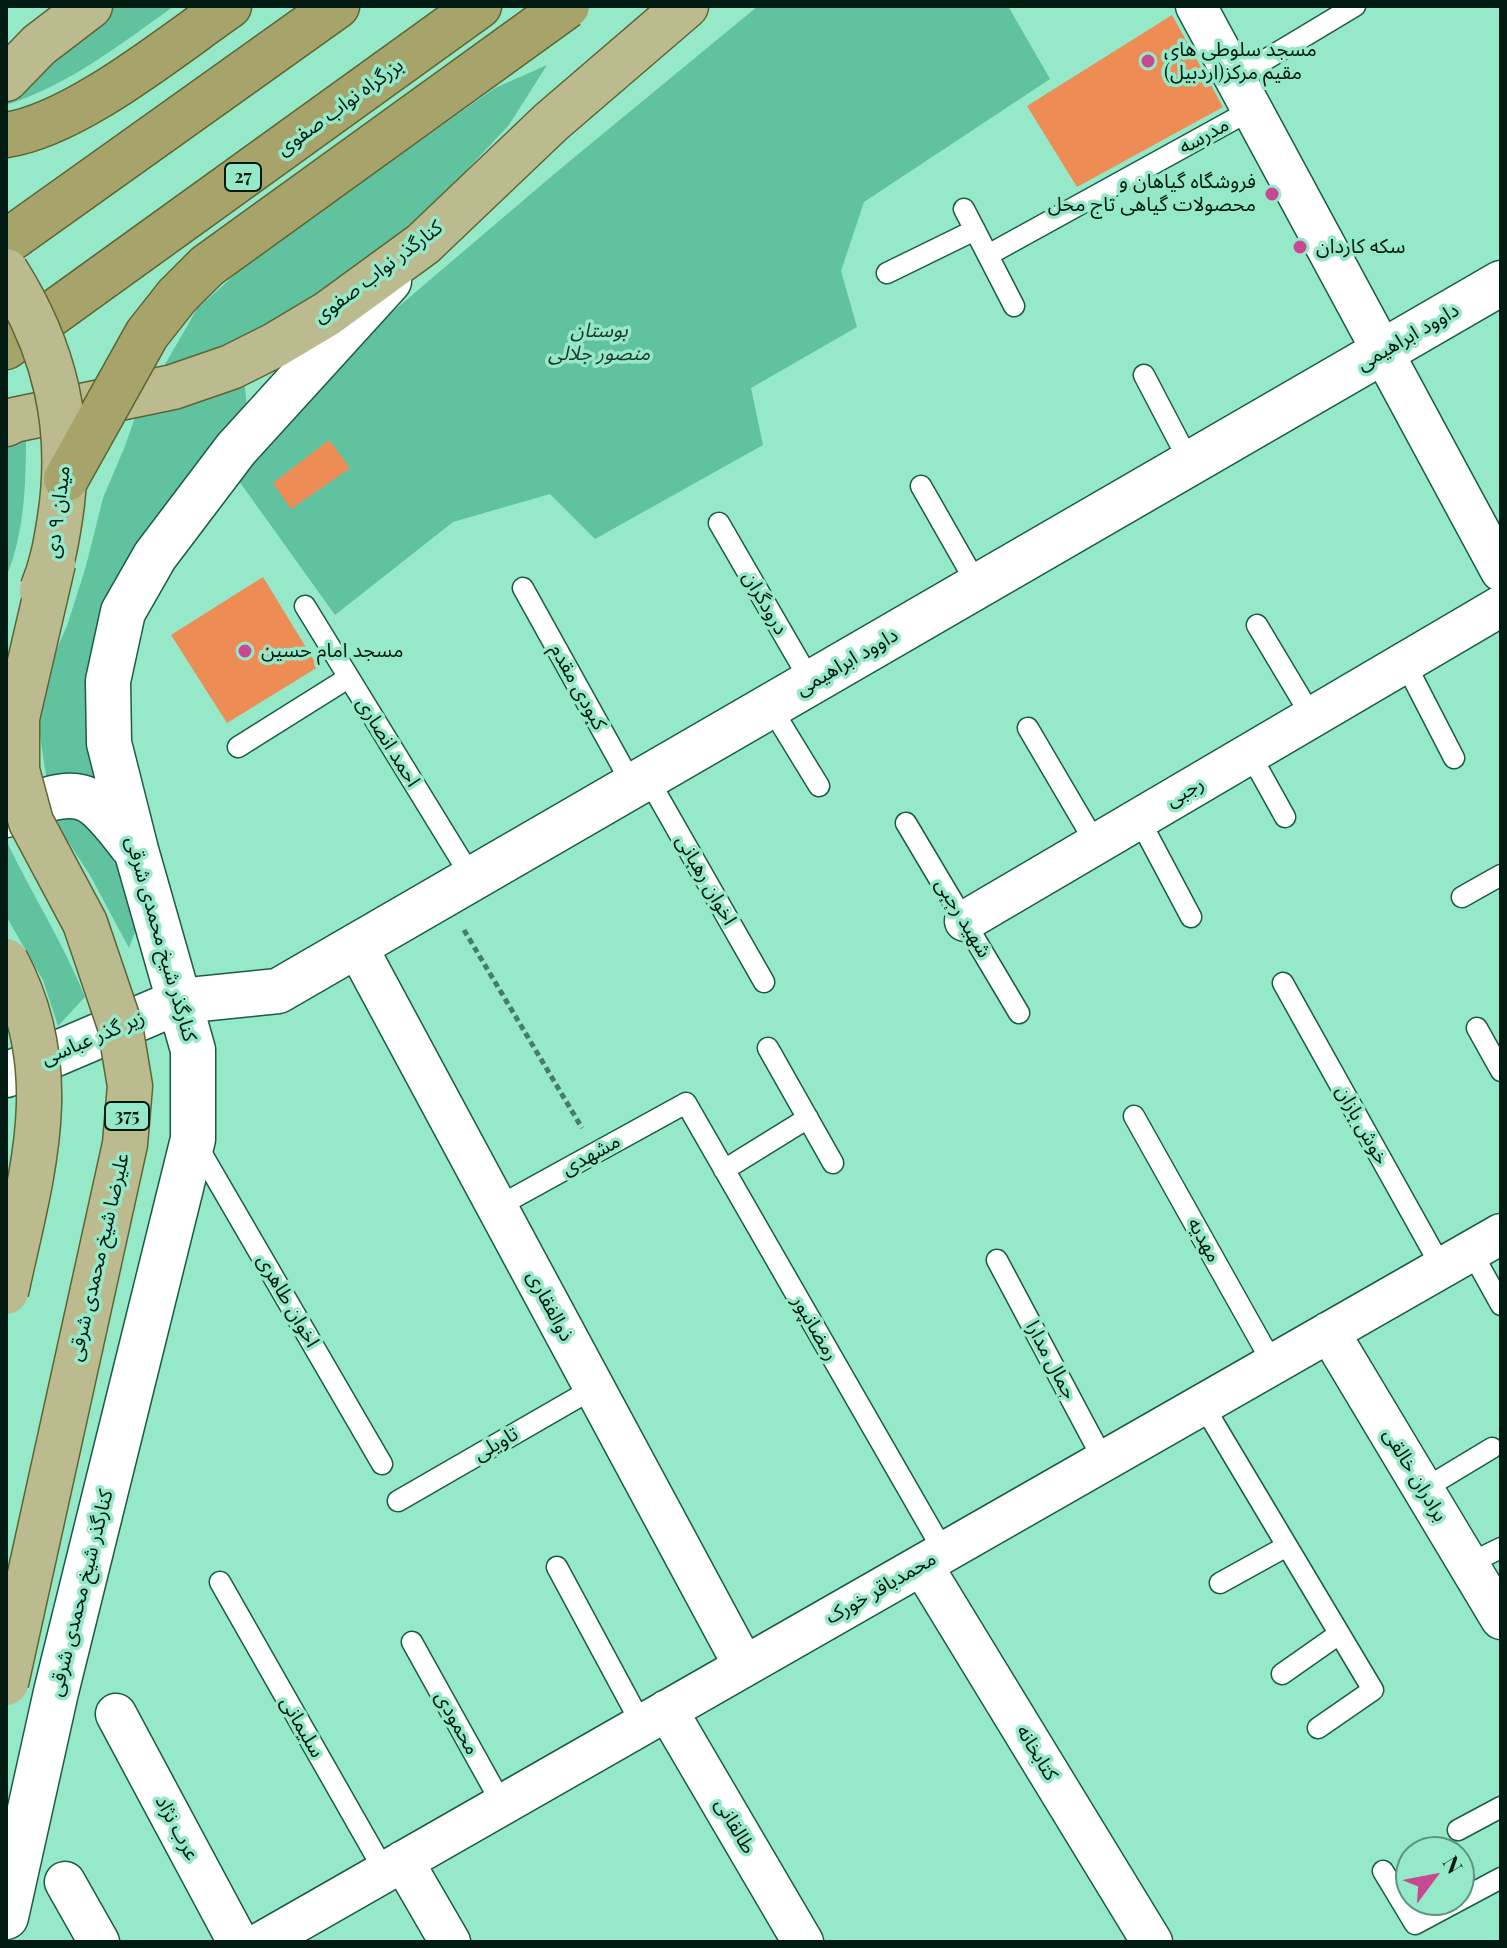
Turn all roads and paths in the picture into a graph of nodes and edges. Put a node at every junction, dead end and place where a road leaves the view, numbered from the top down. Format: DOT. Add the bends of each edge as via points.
graph roads {
  1 [pos="90,6"];
  2 [pos="229,6"];
  3 [pos="337,6"];
  4 [pos="479,6"];
  5 [pos="567,6"];
  6 [pos="686,6"];
  7 [pos="1196,6"];
  8 [pos="1355,6"];
  9 [pos="6,79"];
  10 [pos="1243,94"];
  11 [pos="6,135"];
  12 [pos="964,209"];
  13 [pos="975,230"];
  14 [pos="6,242"];
  15 [pos="423,244"];
  16 [pos="988,255"];
  17 [pos="6,271"];
  18 [pos="887,273"];
  19 [pos="1501,283"];
  20 [pos="1014,306"];
  21 [pos="6,347"];
  22 [pos="1382,352"];
  23 [pos="1144,375"];
  24 [pos="6,424"];
  25 [pos="1190,463"];
  26 [pos="66,479"];
  27 [pos="921,486"];
  28 [pos="719,523"];
  29 [pos="53,563"];
  30 [pos="1501,571"];
  31 [pos="978,586"];
  32 [pos="523,588"];
  33 [pos="305,606"];
  34 [pos="1501,606"];
  35 [pos="1257,625"];
  36 [pos="6,659"];
  37 [pos="1405,663"];
  38 [pos="348,678"];
  39 [pos="811,682"];
  40 [pos="770,706"];
  41 [pos="1312,717"];
  42 [pos="1028,728"];
  43 [pos="238,747"];
  44 [pos="1250,754"];
  45 [pos="1454,758"];
  46 [pos="640,782"];
  47 [pos="819,786"];
  48 [pos="6,815"];
  49 [pos="1285,817"];
  50 [pos="1139,819"];
  51 [pos="906,823"];
  52 [pos="1096,844"];
  53 [pos="136,850"];
  54 [pos="1501,875"];
  55 [pos="458,887"];
  56 [pos="1462,897"];
  57 [pos="1191,917"];
  58 [pos="965,921"];
  59 [pos="356,945"];
  60 [pos="6,961"];
  61 [pos="764,982"];
  62 [pos="1283,983"];
  63 [pos="180,1001"];
  64 [pos="1019,1013"];
  65 [pos="1477,1028"];
  66 [pos="768,1048"];
  67 [pos="1501,1071"];
  68 [pos="6,1075"];
  69 [pos="686,1103"];
  70 [pos="1134,1116"];
  71 [pos="808,1118"];
  72 [pos="193,1139"];
  73 [pos="597,1153"];
  74 [pos="833,1163"];
  75 [pos="724,1170"];
  76 [pos="497,1207"];
  77 [pos="1471,1251"];
  78 [pos="997,1260"];
  79 [pos="6,1292"];
  80 [pos="1501,1305"];
  81 [pos="1329,1332"];
  82 [pos="1273,1364"];
  83 [pos="594,1388"];
  84 [pos="1203,1405"];
  85 [pos="1492,1448"];
  86 [pos="1104,1461"];
  87 [pos="382,1464"];
  88 [pos="1424,1489"];
  89 [pos="398,1501"];
  90 [pos="1287,1546"];
  91 [pos="1485,1556"];
  92 [pos="933,1558"];
  93 [pos="557,1567"];
  94 [pos="220,1582"];
  95 [pos="1220,1583"];
  96 [pos="1501,1619"];
  97 [pos="1339,1634"];
  98 [pos="412,1642"];
  99 [pos="744,1666"];
  100 [pos="1282,1674"];
  101 [pos="6,1683"];
  102 [pos="116,1714"];
  103 [pos="654,1718"];
  104 [pos="1318,1728"];
  105 [pos="502,1804"];
  106 [pos="1501,1807"];
  107 [pos="1458,1830"];
  108 [pos="394,1866"];
  109 [pos="1383,1871"];
  110 [pos="1501,1878"];
  111 [pos="65,1882"];
  112 [pos="6,1917"];
  113 [pos="99,1942"];
  114 [pos="238,1942"];
  115 [pos="262,1942"];
  116 [pos="450,1942"];
  117 [pos="803,1942"];
  118 [pos="1152,1942"];
  1 -- 9 [label="main road" via="39,45"];
  2 -- 11 [label="highway" via="80,107 23,133"];
  3 -- 14 [label="highway"];
  4 -- 21 [label="highway, بزرگراه نواب صفوی / 27"];
  5 -- 26 [label="highway, bridge" via="207,266 147,334"];
  6 -- 15 [label="main road, کنارگذر نواب صفوی" via="551,122"];
  7 -- 10 [label="street"];
  8 -- 10 [label="lane, مدرسه"];
  10 -- 16 [label="lane, مدرسه"];
  10 -- 22 [label="street"];
  12 -- 13 [label="lane"];
  13 -- 16 [label="lane"];
  13 -- 18 [label="lane"];
  15 -- 24 [label="main road, کنارگذر نواب صفوی" via="327,314 231,367 173,387"];
  15 -- 53 [label="street, کنارگذر شیخ محمدی شرقی" via="236,449 155,556 123,612 108,681 109,743"];
  16 -- 20 [label="lane"];
  17 -- 26 [label="main road, میدان ۹ دی, bridge" via="50,359 63,418"];
  19 -- 22 [label="street, داوود ابراهیمی"];
  22 -- 25 [label="street, داوود ابراهیمی"];
  22 -- 30 [label="street"];
  23 -- 25 [label="lane"];
  25 -- 31 [label="street, داوود ابراهیمی"];
  26 -- 29 [label="main road, میدان ۹ دی, bridge"];
  27 -- 31 [label="lane"];
  28 -- 39 [label="lane, درودگران"];
  29 -- 36 [label="main road, میدان ۹ دی, bridge" via="21,638"];
  29 -- 101 [label="main road, علیرضا شیخ محمدی شرقی / 375, bridge" via="17,718 17,770 31,822 85,923 120,1026 130,1086 125,1144"];
  31 -- 39 [label="street, داوود ابراهیمی"];
  32 -- 46 [label="lane, کبودی مقدم"];
  33 -- 38 [label="lane, احمد انصاری"];
  34 -- 37 [label="street, رجبی"];
  35 -- 41 [label="lane"];
  37 -- 41 [label="street, رجبی"];
  37 -- 45 [label="lane"];
  38 -- 43 [label="lane"];
  38 -- 55 [label="lane, احمد انصاری"];
  39 -- 40 [label="street, داوود ابراهیمی"];
  40 -- 46 [label="street, داوود ابراهیمی"];
  40 -- 47 [label="lane"];
  41 -- 44 [label="street, رجبی"];
  42 -- 52 [label="lane"];
  44 -- 49 [label="lane"];
  44 -- 50 [label="street, رجبی"];
  46 -- 55 [label="street, داوود ابراهیمی"];
  46 -- 61 [label="lane, اخوان رهبانی"];
  48 -- 53 [label="street" via="74,796 95,803"];
  50 -- 52 [label="street, رجبی"];
  50 -- 57 [label="lane"];
  51 -- 58 [label="lane, شهید رجبی"];
  52 -- 58 [label="street, رجبی"];
  53 -- 63 [label="street, کنارگذر شیخ محمدی شرقی"];
  54 -- 56 [label="lane"];
  55 -- 59 [label="street, داوود ابراهیمی"];
  55 -- 73 [label="path"];
  58 -- 64 [label="lane, شهید رجبی"];
  59 -- 63 [label="street, داوود ابراهیمی" via="278,991"];
  59 -- 76 [label="street, ذوالفقاری"];
  60 -- 79 [label="main road, bridge" via="23,992 41,1088 35,1154"];
  62 -- 77 [label="lane, خوش بازان"];
  63 -- 68 [label="street, زیر گذر عباسی"];
  63 -- 72 [label="street, کنارگذر شیخ محمدی شرقی" via="193,1050"];
  65 -- 67 [label="lane"];
  66 -- 71 [label="lane"];
  69 -- 73 [label="lane, مشهدی"];
  69 -- 75 [label="lane, رمضانپور"];
  70 -- 82 [label="lane, مهدیه"];
  71 -- 74 [label="lane"];
  71 -- 75 [label="lane"];
  72 -- 87 [label="lane, اخوان طاهری"];
  72 -- 112 [label="street, کنارگذر شیخ محمدی شرقی"];
  73 -- 76 [label="lane, مشهدی"];
  75 -- 92 [label="lane, رمضانپور"];
  76 -- 83 [label="street, ذوالفقاری"];
  77 -- 80 [label="lane, خوش بازان"];
  77 -- 81 [label="street, محمدباقر خورک"];
  78 -- 86 [label="lane, جمال مدارا"];
  81 -- 82 [label="street, محمدباقر خورک"];
  81 -- 88 [label="street, برادران خالقی"];
  82 -- 84 [label="street, محمدباقر خورک"];
  83 -- 89 [label="lane, تاویلی"];
  83 -- 99 [label="street, ذوالفقاری"];
  84 -- 86 [label="street, محمدباقر خورک"];
  84 -- 90 [label="lane"];
  85 -- 88 [label="lane"];
  86 -- 92 [label="street, محمدباقر خورک"];
  88 -- 91 [label="street, برادران خالقی"];
  90 -- 95 [label="lane"];
  90 -- 97 [label="lane"];
  91 -- 96 [label="street, برادران خالقی"];
  92 -- 99 [label="street, محمدباقر خورک"];
  92 -- 118 [label="street, کتابخانه"];
  93 -- 103 [label="lane"];
  94 -- 108 [label="lane, سلیمانی"];
  97 -- 100 [label="lane"];
  97 -- 104 [label="lane" via="1373,1690"];
  98 -- 105 [label="lane, محمودی"];
  99 -- 103 [label="street, محمدباقر خورک"];
  102 -- 114 [label="street, عرب نژاد"];
  103 -- 105 [label="street, محمدباقر خورک"];
  103 -- 117 [label="street, طالقانی"];
  105 -- 108 [label="street, محمدباقر خورک"];
  106 -- 107 [label="lane"];
  108 -- 115 [label="street, محمدباقر خورک"];
  108 -- 116 [label="street"];
  109 -- 110 [label="lane" via="1415,1924"];
  111 -- 113 [label="street"];
}
